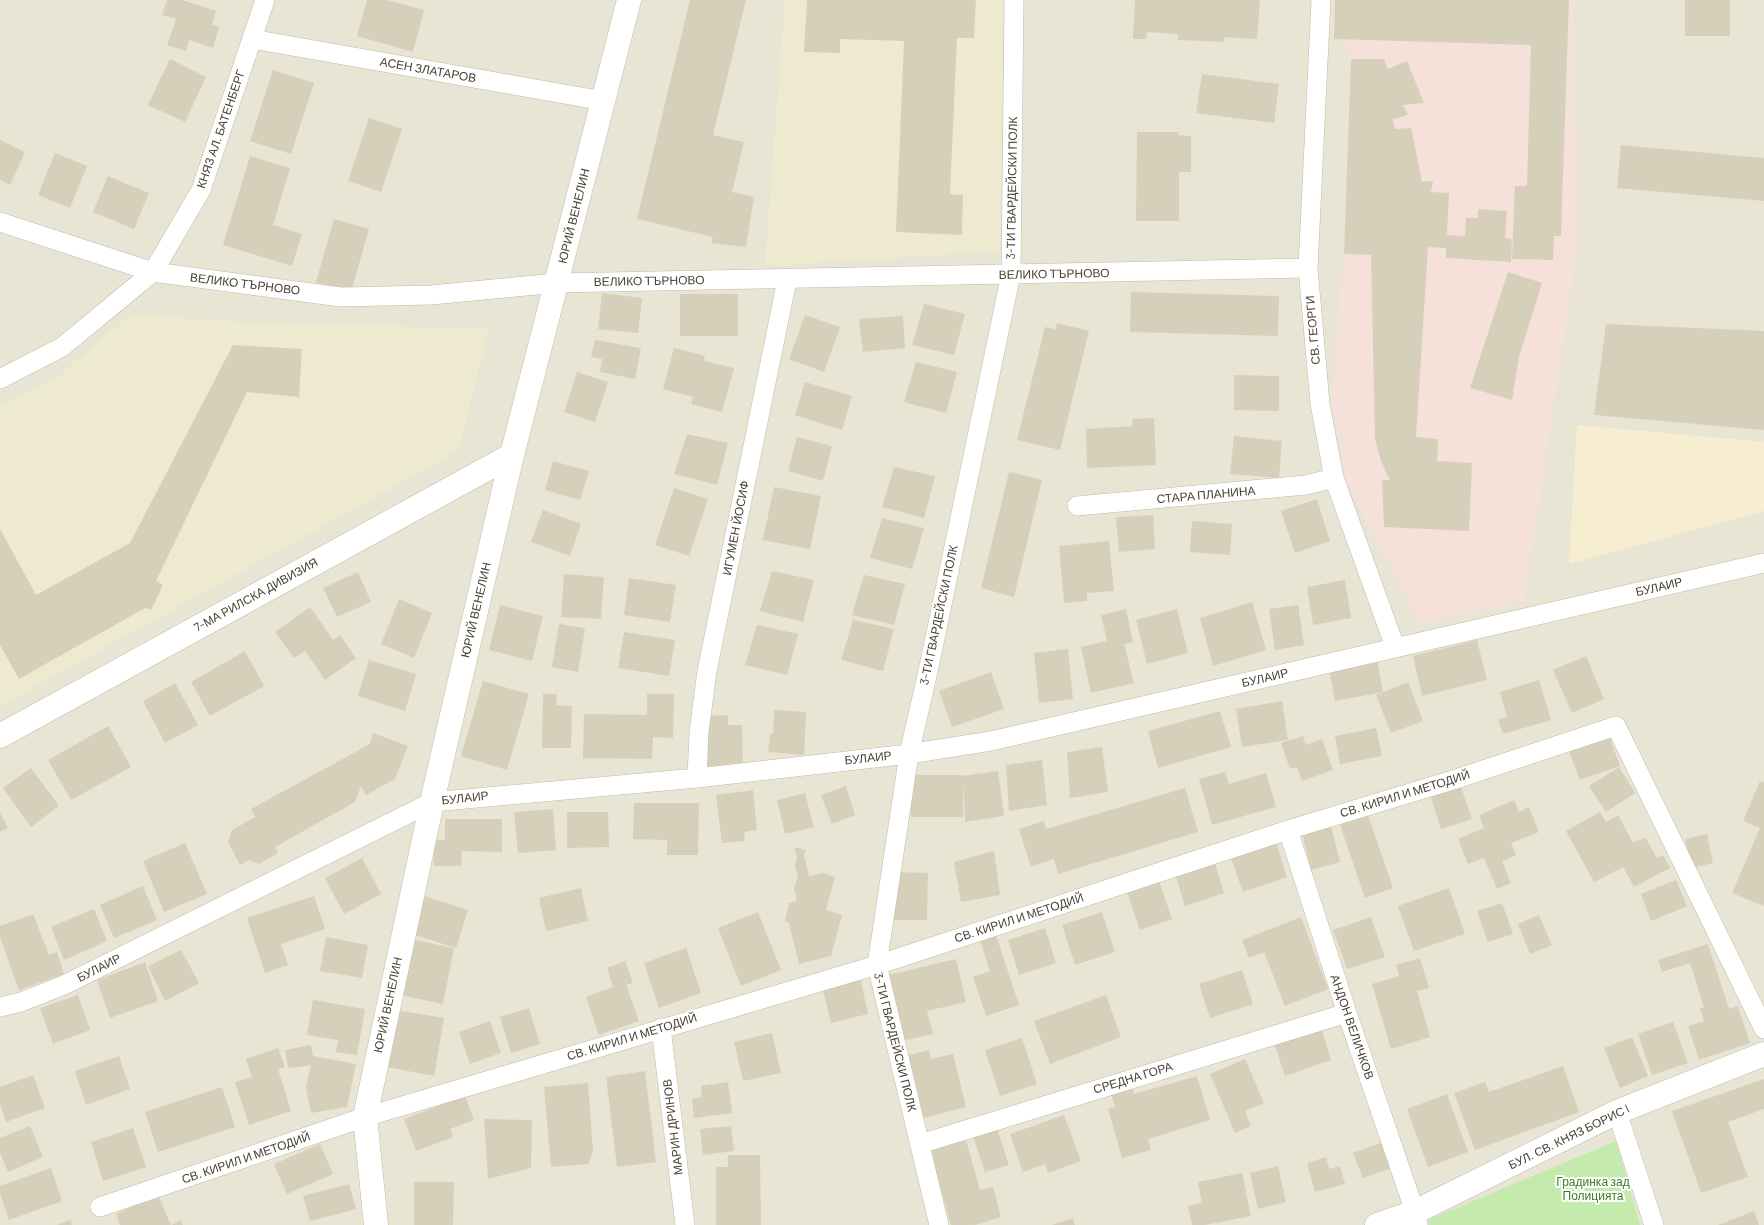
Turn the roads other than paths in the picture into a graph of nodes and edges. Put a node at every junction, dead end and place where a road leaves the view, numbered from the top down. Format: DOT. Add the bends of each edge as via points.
graph roads {
  1 [pos="265,0"];
  2 [pos="629,0"];
  3 [pos="1014,0"];
  4 [pos="1321,0"];
  5 [pos="252,39"];
  6 [pos="604,101"];
  7 [pos="0,222"];
  8 [pos="1308,268"];
  9 [pos="153,272"];
  10 [pos="1011,274"];
  11 [pos="787,280"];
  12 [pos="557,283"];
  13 [pos="0,379"];
  14 [pos="512,455"];
  15 [pos="1334,478"];
  16 [pos="1077,506"];
  17 [pos="1764,563"];
  18 [pos="1395,648"];
  19 [pos="3,728"];
  20 [pos="909,754"];
  21 [pos="697,778"];
  22 [pos="432,802"];
  23 [pos="1288,830"];
  24 [pos="876,964"];
  25 [pos="0,1007"];
  26 [pos="1347,1013"];
  27 [pos="661,1028"];
  28 [pos="1764,1029"];
  29 [pos="1764,1054"];
  30 [pos="1617,1112"];
  31 [pos="364,1117"];
  32 [pos="920,1144"];
  33 [pos="100,1207"];
  34 [pos="1417,1219"];
  35 [pos="376,1225"];
  36 [pos="685,1225"];
  37 [pos="939,1225"];
  38 [pos="1376,1225"];
  39 [pos="1654,1225"];
  1 -- 5 [label="street, КНЯЗ АЛ. БАТЕНБЕРГ"];
  2 -- 6 [label="street, ЮРИЙ ВЕНЕЛИН"];
  3 -- 10 [label="street, 3-ТИ ГВАРДЕЙСКИ ПОЛК"];
  4 -- 8 [label="street, СВ. ГЕОРГИ"];
  5 -- 6 [label="street, АСЕН ЗЛАТАРОВ"];
  5 -- 9 [label="street, КНЯЗ АЛ. БАТЕНБЕРГ" via="201,190"];
  6 -- 12 [label="street, ЮРИЙ ВЕНЕЛИН"];
  7 -- 9 [label="street, ВЕЛИКО ТЪРНОВО"];
  8 -- 10 [label="street, ВЕЛИКО ТЪРНОВО"];
  8 -- 15 [label="street, СВ. ГЕОРГИ" via="1320,404"];
  9 -- 12 [label="street, ВЕЛИКО ТЪРНОВО" via="341,297 431,295"];
  9 -- 13 [label="street, КНЯЗ АЛ. БАТЕНБЕРГ" via="62,347"];
  10 -- 11 [label="street, ВЕЛИКО ТЪРНОВО"];
  10 -- 20 [label="street, 3-ТИ ГВАРДЕЙСКИ ПОЛК"];
  11 -- 12 [label="street, ВЕЛИКО ТЪРНОВО"];
  11 -- 21 [label="street, ИГУМЕН ЙОСИФ" via="707,671"];
  12 -- 14 [label="street, ЮРИЙ ВЕНЕЛИН"];
  14 -- 19 [label="street, 7-МА РИЛСКА ДИВИЗИЯ"];
  14 -- 22 [label="street, ЮРИЙ ВЕНЕЛИН"];
  15 -- 16 [label="street, СТАРА ПЛАНИНА" via="1306,485"];
  15 -- 18 [label="street, СВ. ГЕОРГИ"];
  17 -- 18 [label="street, БУЛАИР"];
  18 -- 20 [label="street, БУЛАИР" via="991,741"];
  20 -- 21 [label="street, БУЛАИР"];
  20 -- 24 [label="street, 3-ТИ ГВАРДЕЙСКИ ПОЛК"];
  21 -- 22 [label="street, БУЛАИР"];
  22 -- 25 [label="street, БУЛАИР" via="64,985"];
  22 -- 31 [label="street, ЮРИЙ ВЕНЕЛИН"];
  23 -- 24 [label="street, СВ. КИРИЛ И МЕТОДИЙ"];
  23 -- 26 [label="street, АНДОН ВЕЛИЧКОВ"];
  23 -- 28 [label="street, СВ. КИРИЛ И МЕТОДИЙ" via="1616,726"];
  24 -- 27 [label="street, СВ. КИРИЛ И МЕТОДИЙ"];
  24 -- 32 [label="street, 3-ТИ ГВАРДЕЙСКИ ПОЛК"];
  26 -- 32 [label="street, СРЕДНА ГОРА"];
  26 -- 34 [label="street, АНДОН ВЕЛИЧКОВ"];
  27 -- 31 [label="street, СВ. КИРИЛ И МЕТОДИЙ"];
  27 -- 36 [label="street, МАРИН ДРИНОВ"];
  29 -- 30 [label="street, БУЛ. СВ. КНЯЗ БОРИС I"];
  30 -- 34 [label="street, БУЛ. СВ. КНЯЗ БОРИС I"];
  30 -- 39 [label="street"];
  31 -- 33 [label="street, СВ. КИРИЛ И МЕТОДИЙ"];
  31 -- 35 [label="street, ЮРИЙ ВЕНЕЛИН"];
  32 -- 37 [label="street, 3-ТИ ГВАРДЕЙСКИ ПОЛК"];
  34 -- 38 [label="street, БУЛ. СВ. КНЯЗ БОРИС I"];
}
